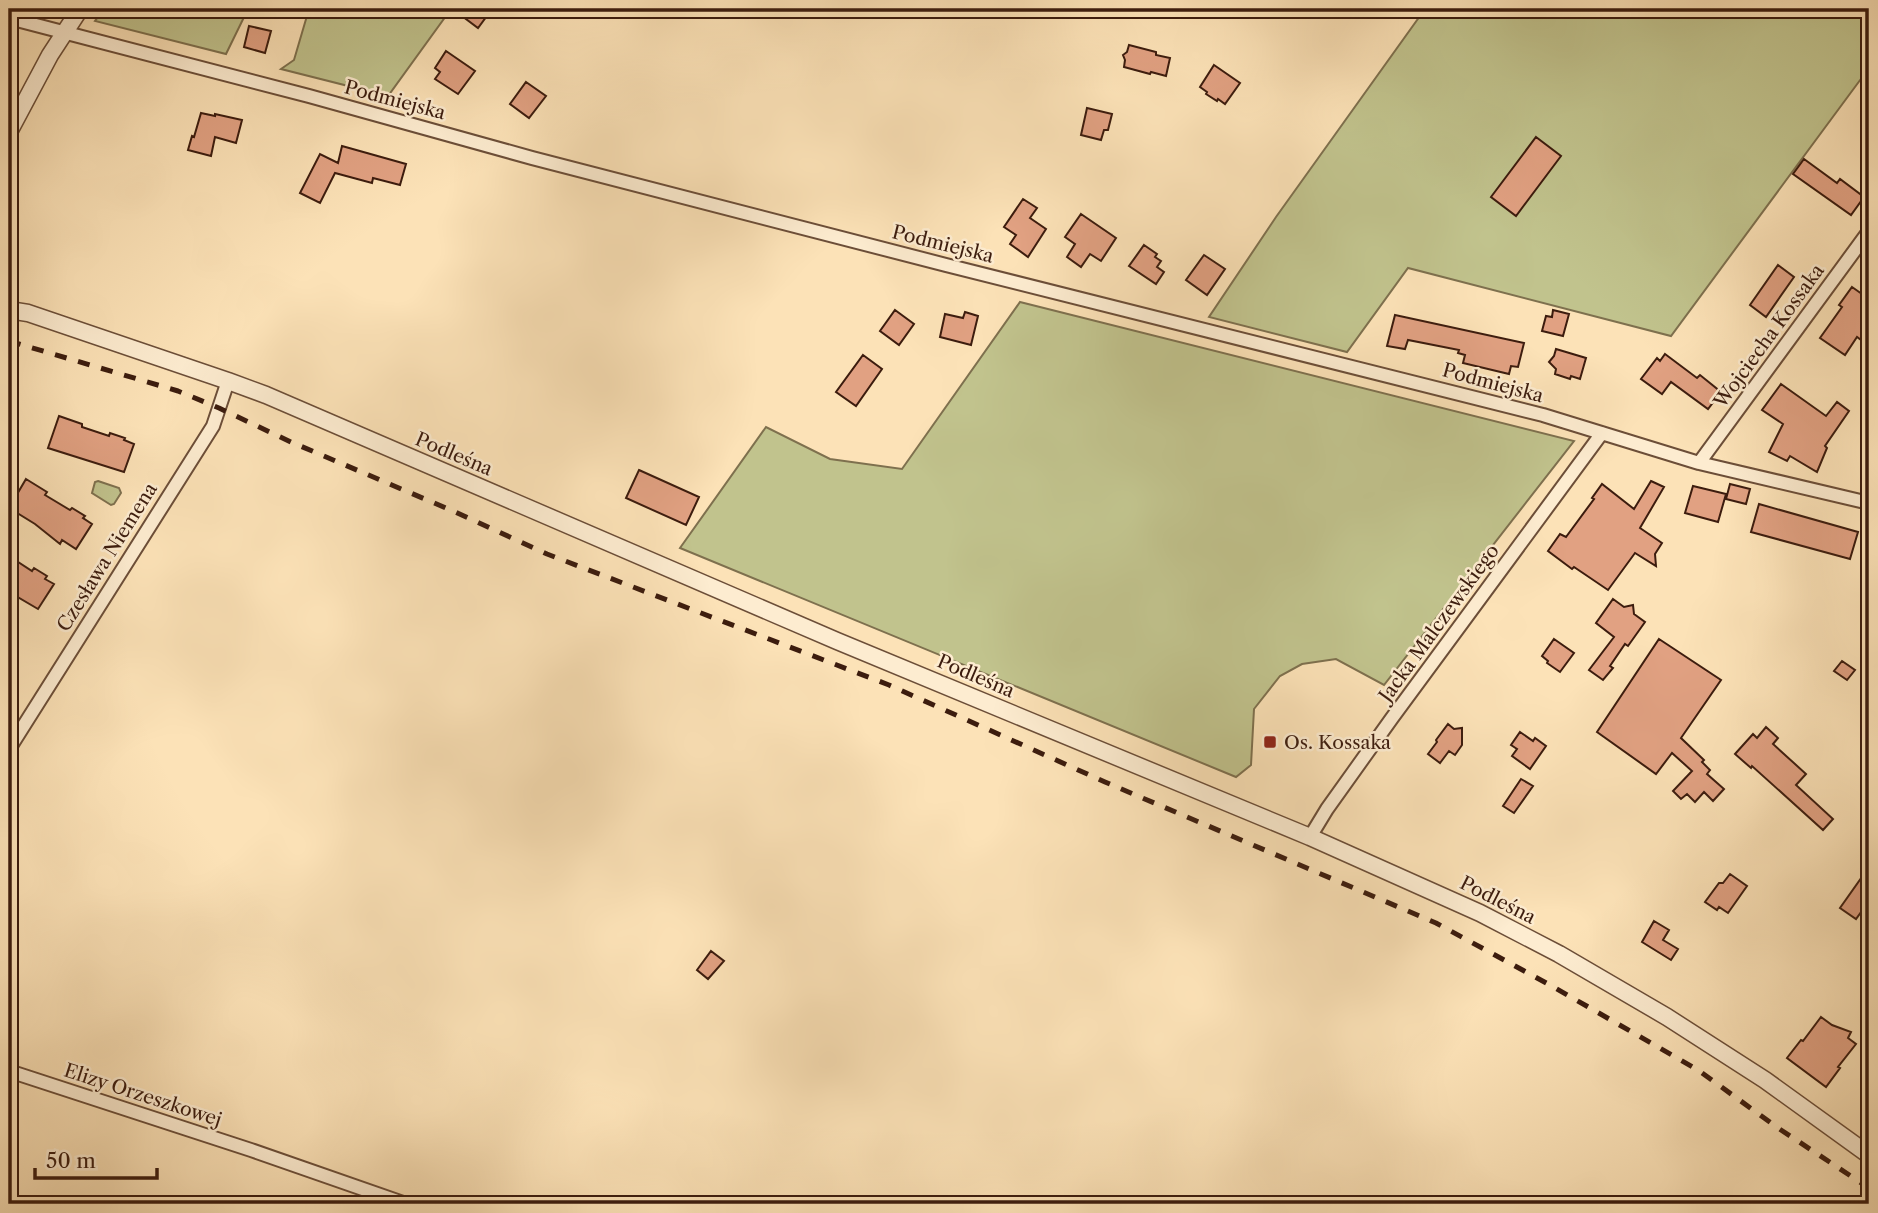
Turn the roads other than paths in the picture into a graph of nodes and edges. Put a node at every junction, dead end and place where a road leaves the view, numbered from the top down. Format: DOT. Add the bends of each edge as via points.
graph roads {
  1 [pos="80,9"];
  2 [pos="9,18"];
  3 [pos="64,33"];
  4 [pos="9,132"];
  5 [pos="1869,231"];
  6 [pos="9,298"];
  7 [pos="9,310"];
  8 [pos="28,313"];
  9 [pos="228,381"];
  10 [pos="1602,433"];
  11 [pos="1699,463"];
  12 [pos="1869,503"];
  13 [pos="9,749"];
  14 [pos="1310,837"];
  15 [pos="9,1071"];
  16 [pos="1869,1155"];
  17 [pos="406,1204"];
  1 -- 3 [label="street"];
  2 -- 3 [label="street, Podmiejska"];
  3 -- 4 [label="street"];
  3 -- 10 [label="street, Podmiejska"];
  5 -- 11 [label="street, Wojciecha Kossaka"];
  6 -- 8 [label="street, Podleśna"];
  7 -- 8 [label="street, Podleśna"];
  8 -- 9 [label="street, Podleśna"];
  9 -- 13 [label="street, Czesława Niemena" via="214,426"];
  9 -- 14 [label="street, Podleśna"];
  10 -- 11 [label="street, Podmiejska"];
  10 -- 14 [label="street, Jacka Malczewskiego"];
  11 -- 12 [label="street, Podmiejska"];
  14 -- 16 [label="street, Podleśna" via="1559,954 1716,1048"];
  15 -- 17 [label="street, Elizy Orzeszkowej"];
}
